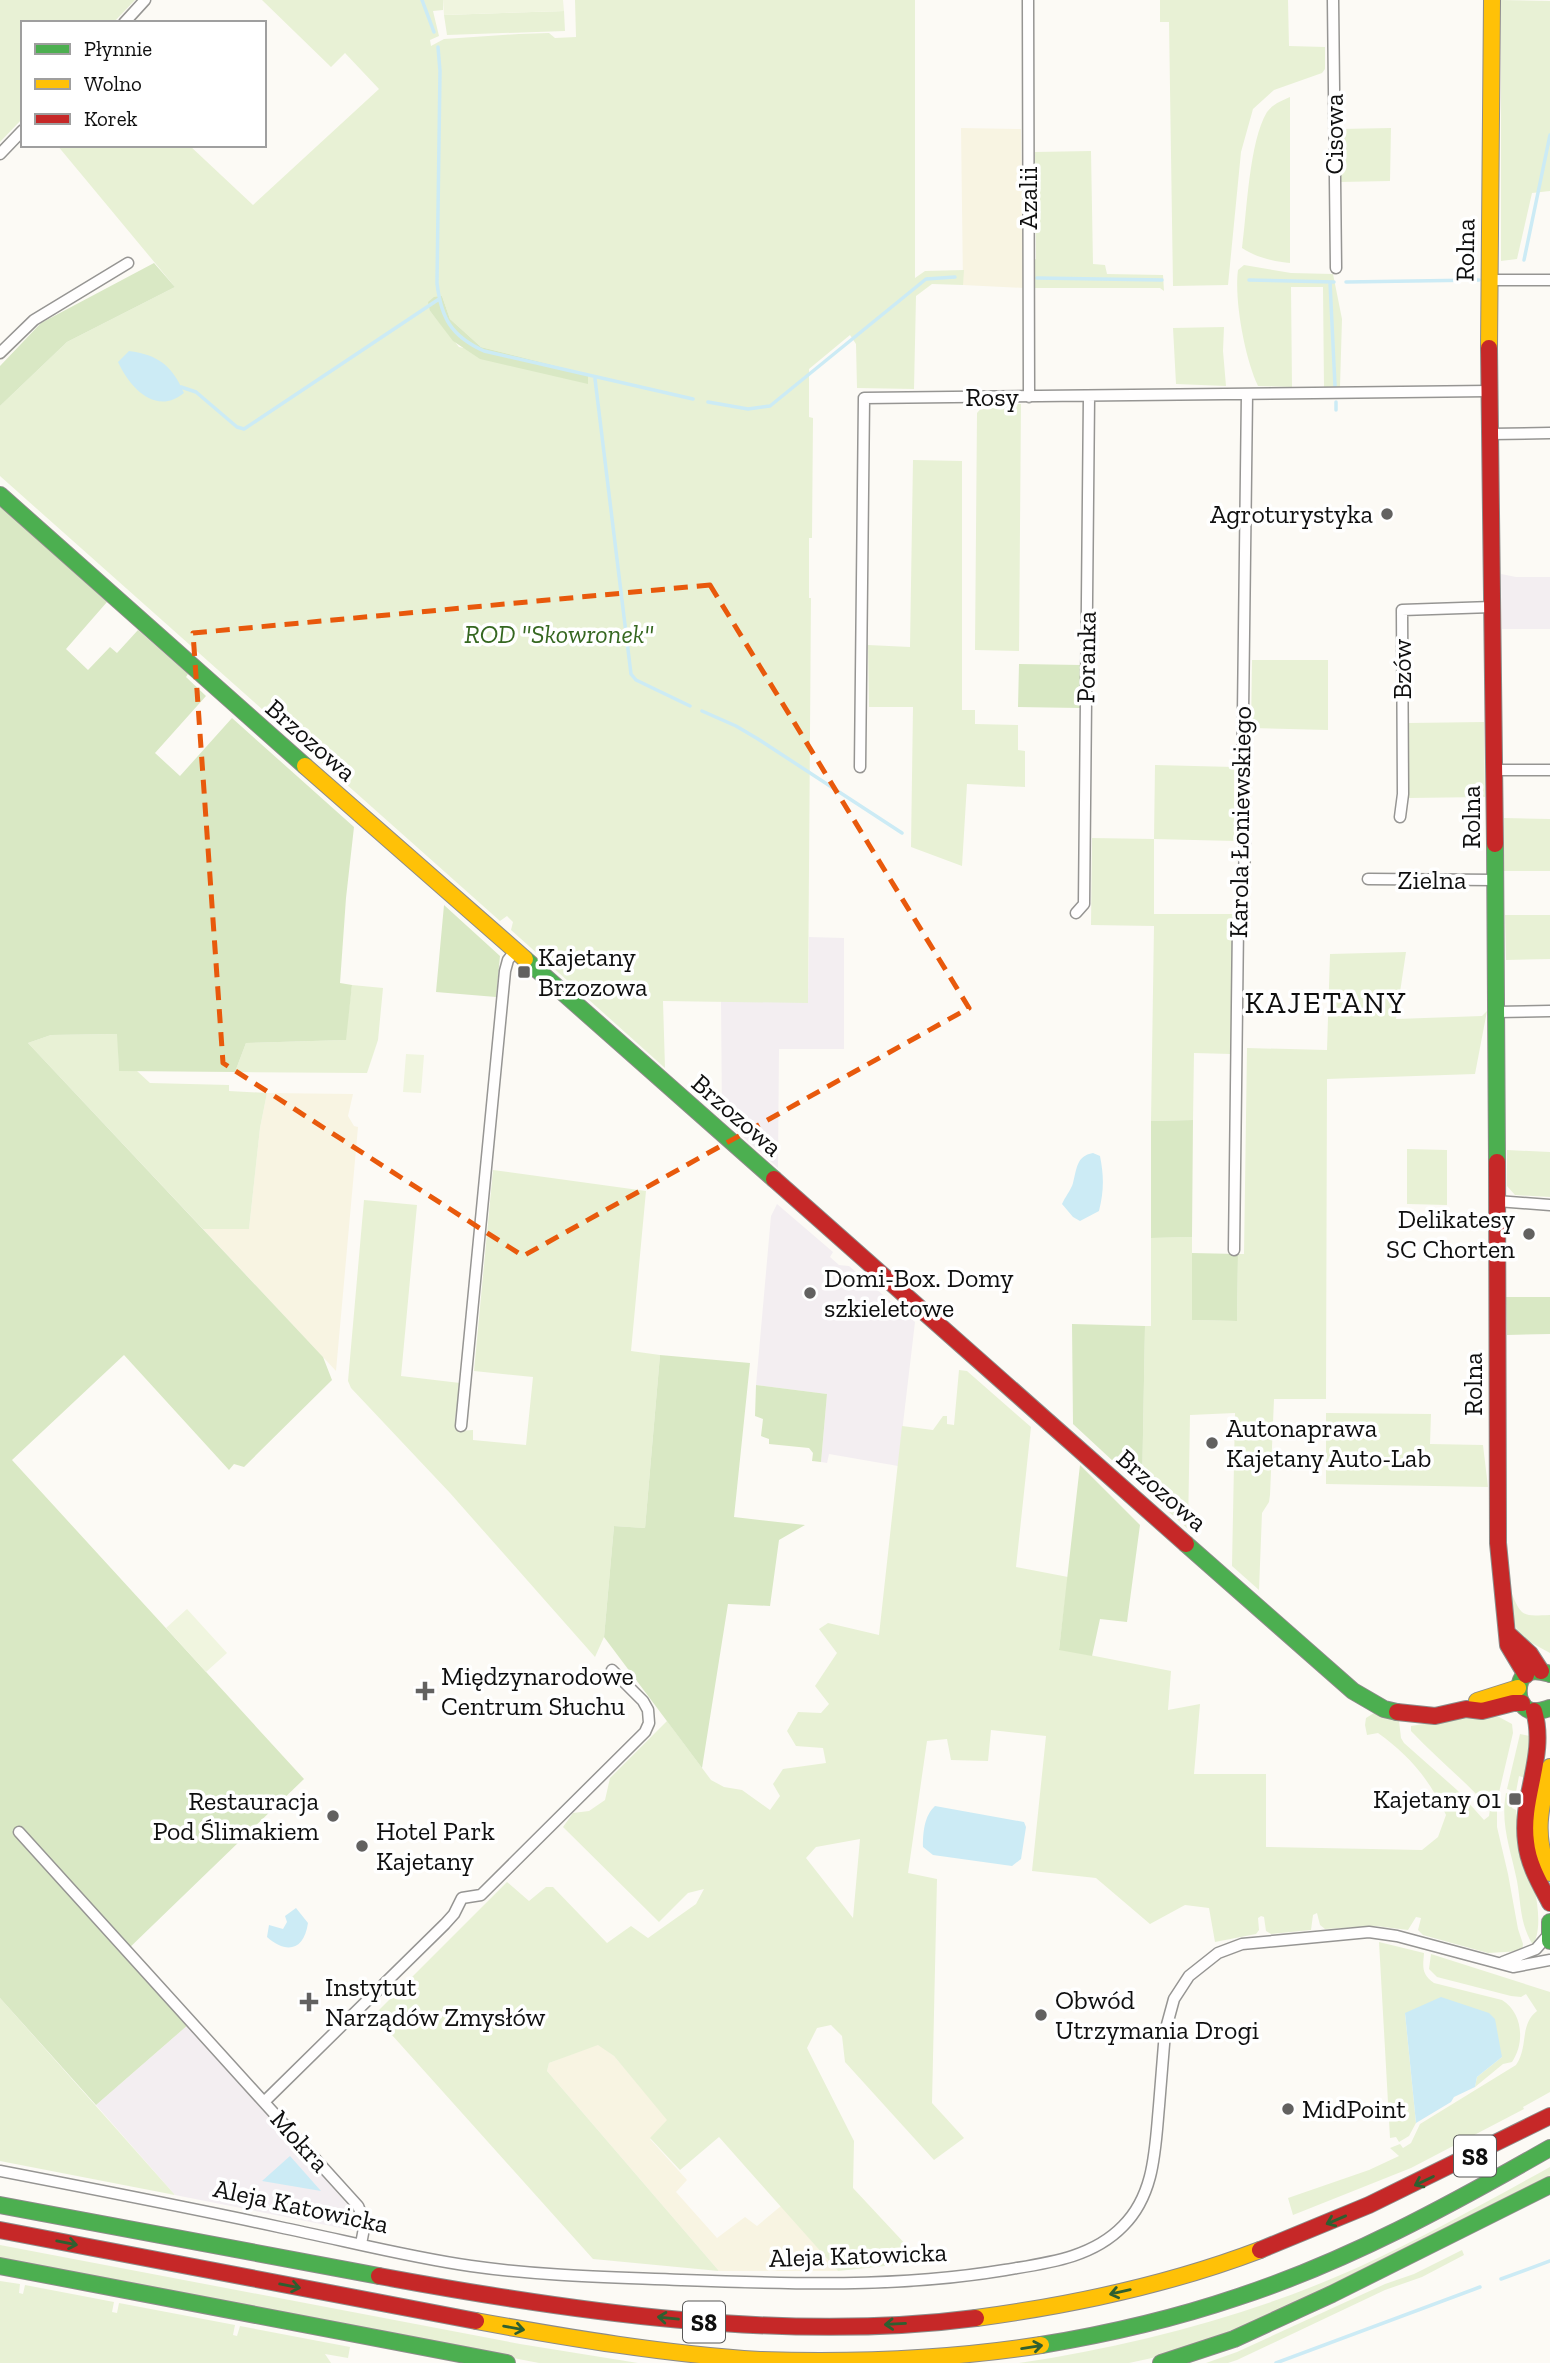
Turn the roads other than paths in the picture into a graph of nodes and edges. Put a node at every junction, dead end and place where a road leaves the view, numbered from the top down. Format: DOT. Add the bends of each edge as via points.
graph roads {
  1 [pos="145,0"];
  2 [pos="1028,0"];
  3 [pos="1332,0"];
  4 [pos="1492,0"];
  5 [pos="126,21"];
  6 [pos="21,132"];
  7 [pos="0,154"];
  8 [pos="128,262"];
  9 [pos="1336,268"];
  10 [pos="1489,280"];
  11 [pos="1550,280"];
  12 [pos="0,353"];
  13 [pos="1489,391"];
  14 [pos="1247,394"];
  15 [pos="1029,397"];
  16 [pos="1089,397"];
  17 [pos="1550,433"];
  18 [pos="1490,434"];
  19 [pos="0,495"];
  20 [pos="1492,607"];
  21 [pos="860,767"];
  22 [pos="1550,770"];
  23 [pos="1495,771"];
  24 [pos="1400,817"];
  25 [pos="1368,879"];
  26 [pos="1496,880"];
  27 [pos="1076,913"];
  28 [pos="514,951"];
  29 [pos="1550,1010"];
  30 [pos="1496,1012"];
  31 [pos="1497,1201"];
  32 [pos="1550,1205"];
  33 [pos="1234,1250"];
  34 [pos="461,1426"];
  35 [pos="612,1670"];
  36 [pos="1534,1690"];
  37 [pos="1550,1767"];
  38 [pos="19,1832"];
  39 [pos="1550,1873"];
  40 [pos="1550,1903"];
  41 [pos="1550,1932"];
  42 [pos="1550,1960"];
  43 [pos="1503,1962"];
  44 [pos="264,2102"];
  45 [pos="1550,2116"];
  46 [pos="1550,2148"];
  47 [pos="0,2171"];
  48 [pos="1550,2185"];
  49 [pos="0,2205"];
  50 [pos="0,2231"];
  51 [pos="361,2244"];
  52 [pos="0,2266"];
  53 [pos="507,2363"];
  54 [pos="1161,2363"];
  1 -- 5 [label="street"];
  2 -- 15 [label="street, Azalii"];
  3 -- 9 [label="street, Cisowa"];
  4 -- 10 [label="main road, Rolna"];
  6 -- 7 [label="street"];
  8 -- 12 [label="street" via="34,320"];
  10 -- 11 [label="street"];
  10 -- 13 [label="main road, Rolna"];
  13 -- 14 [label="street, Rosy"];
  13 -- 18 [label="main road, Rolna"];
  14 -- 16 [label="street, Rosy"];
  14 -- 33 [label="street, Karola Łoniewskiego"];
  15 -- 16 [label="street, Rosy"];
  15 -- 21 [label="street, Rosy" via="863,398"];
  16 -- 27 [label="street, Poranka" via="1084,904"];
  17 -- 18 [label="street"];
  18 -- 20 [label="main road, Rolna"];
  19 -- 28 [label="main road, Brzozowa"];
  20 -- 23 [label="main road, Rolna"];
  20 -- 24 [label="street, Bzów" via="1402,610"];
  22 -- 23 [label="street"];
  23 -- 26 [label="main road, Rolna"];
  25 -- 26 [label="street, Zielna"];
  26 -- 30 [label="main road, Rolna"];
  28 -- 34 [label="street" via="505,971"];
  28 -- 36 [label="main road, Brzozowa" via="1353,1691 1384,1709 1435,1716 1482,1710"];
  29 -- 30 [label="street"];
  30 -- 31 [label="main road, Rolna"];
  31 -- 32 [label="street"];
  31 -- 36 [label="main road, Rolna" via="1499,1556 1507,1633 1530,1654"];
  35 -- 44 [label="street, Mokra" via="645,1705 649,1723 645,1732 481,1895 462,1898 445,1924"];
  36 -- 40 [label="main road, Rolna" via="1543,1740 1525,1839"];
  37 -- 39 [label="main road" via="1537,1831"];
  38 -- 44 [label="street"];
  41 -- 43 [label="street" via="1536,1949"];
  42 -- 43 [label="street, Aleja Katowicka" via="1513,1967"];
  43 -- 51 [label="street, Aleja Katowicka" via="1369,1932 1252,1942 1207,1959 1189,1976 1169,2010 1153,2168 1144,2196 1110,2238 1066,2258 937,2279 796,2284 502,2270"];
  44 -- 51 [label="street, Mokra" via="361,2210 365,2223"];
  45 -- 49 [label="main road, S8, one-way" via="1399,2193 1179,2277 1039,2309 884,2325 695,2321 527,2302"];
  50 -- 46 [label="main road, S8, one-way" via="613,2345 764,2361 879,2362 1059,2343 1234,2299 1385,2237"];
  47 -- 51 [label="street, Aleja Katowicka"];
  48 -- 54 [label="main road" via="1234,2339"];
  52 -- 53 [label="main road"];
}
